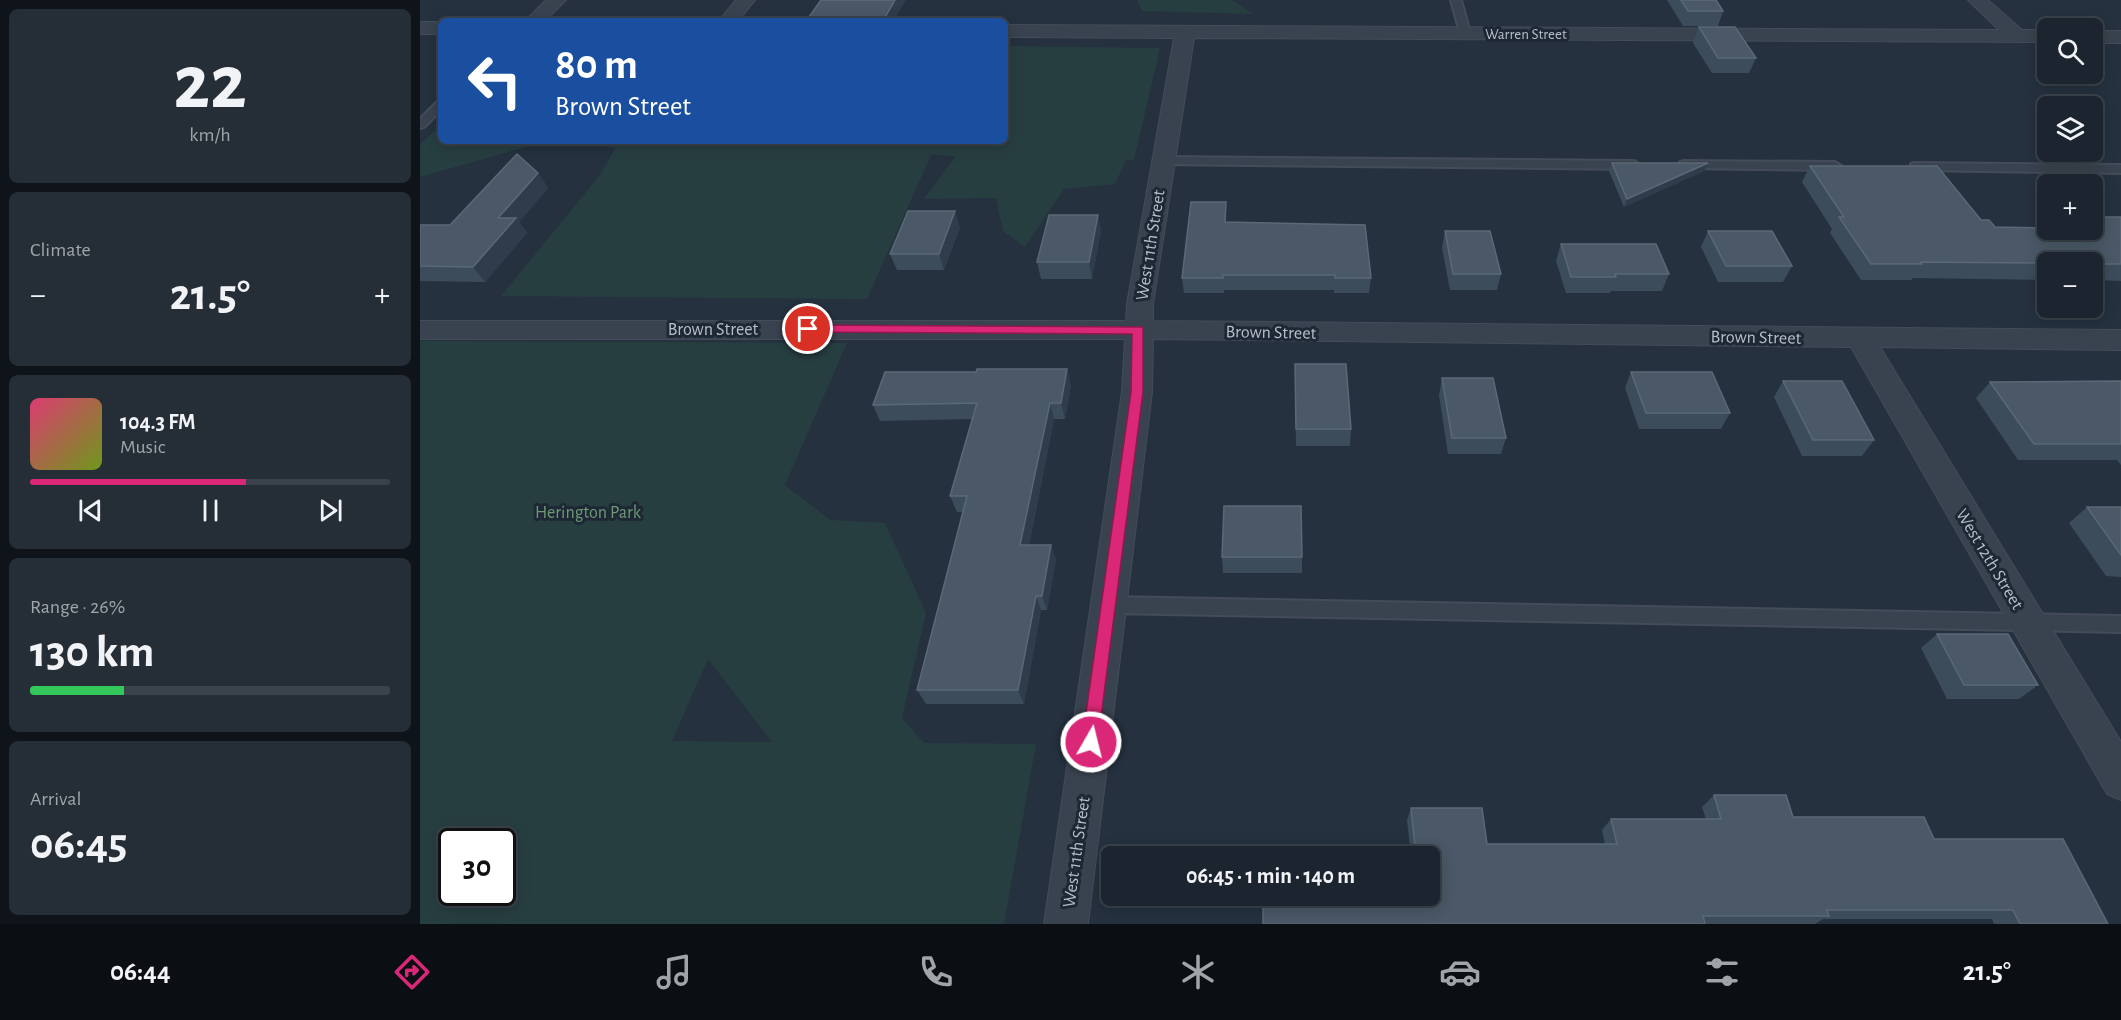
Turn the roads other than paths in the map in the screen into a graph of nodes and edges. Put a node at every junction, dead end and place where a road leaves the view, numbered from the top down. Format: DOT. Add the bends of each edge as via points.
graph roads {
  1 [pos="557,0"];
  2 [pos="746,0"];
  3 [pos="1456,0"];
  4 [pos="1977,0"];
  5 [pos="537,18"];
  6 [pos="731,18"];
  7 [pos="420,28"];
  8 [pos="438,28"];
  9 [pos="1008,31"];
  10 [pos="1185,32"];
  11 [pos="1465,33"];
  12 [pos="2017,36"];
  13 [pos="2037,36"];
  14 [pos="2103,37"];
  15 [pos="2121,37"];
  16 [pos="438,107"];
  17 [pos="420,125"];
  18 [pos="1164,161"];
  19 [pos="1642,165"];
  20 [pos="1666,165"];
  21 [pos="1846,166"];
  22 [pos="1906,167"];
  23 [pos="2121,169"];
  24 [pos="420,330"];
  25 [pos="1138,330"];
  26 [pos="1860,338"];
  27 [pos="2121,340"];
  28 [pos="1110,605"];
  29 [pos="2028,623"];
  30 [pos="2121,624"];
  31 [pos="2121,780"];
  32 [pos="1066,924"];
  1 -- 5 [label="street"];
  2 -- 6 [label="street"];
  3 -- 11 [label="lane"];
  4 -- 12 [label="street"];
  7 -- 8 [label="street"];
  9 -- 10 [label="street, Warren Street"];
  10 -- 11 [label="street, Warren Street"];
  10 -- 18 [label="street, West 11th Street"];
  11 -- 12 [label="street, Warren Street"];
  12 -- 13 [label="street, Warren Street"];
  14 -- 15 [label="street"];
  16 -- 17 [label="lane"];
  18 -- 19 [label="lane"];
  18 -- 25 [label="street, West 11th Street"];
  20 -- 21 [label="lane"];
  22 -- 23 [label="lane"];
  24 -- 25 [label="street, Brown Street"];
  25 -- 26 [label="street, Brown Street"];
  25 -- 28 [label="street, West 11th Street" via="1137,392"];
  26 -- 27 [label="street, Brown Street"];
  26 -- 29 [label="street, West 12th Street"];
  28 -- 29 [label="lane"];
  28 -- 32 [label="street, West 11th Street"];
  29 -- 30 [label="lane"];
  29 -- 31 [label="street, West 12th Street"];
}
